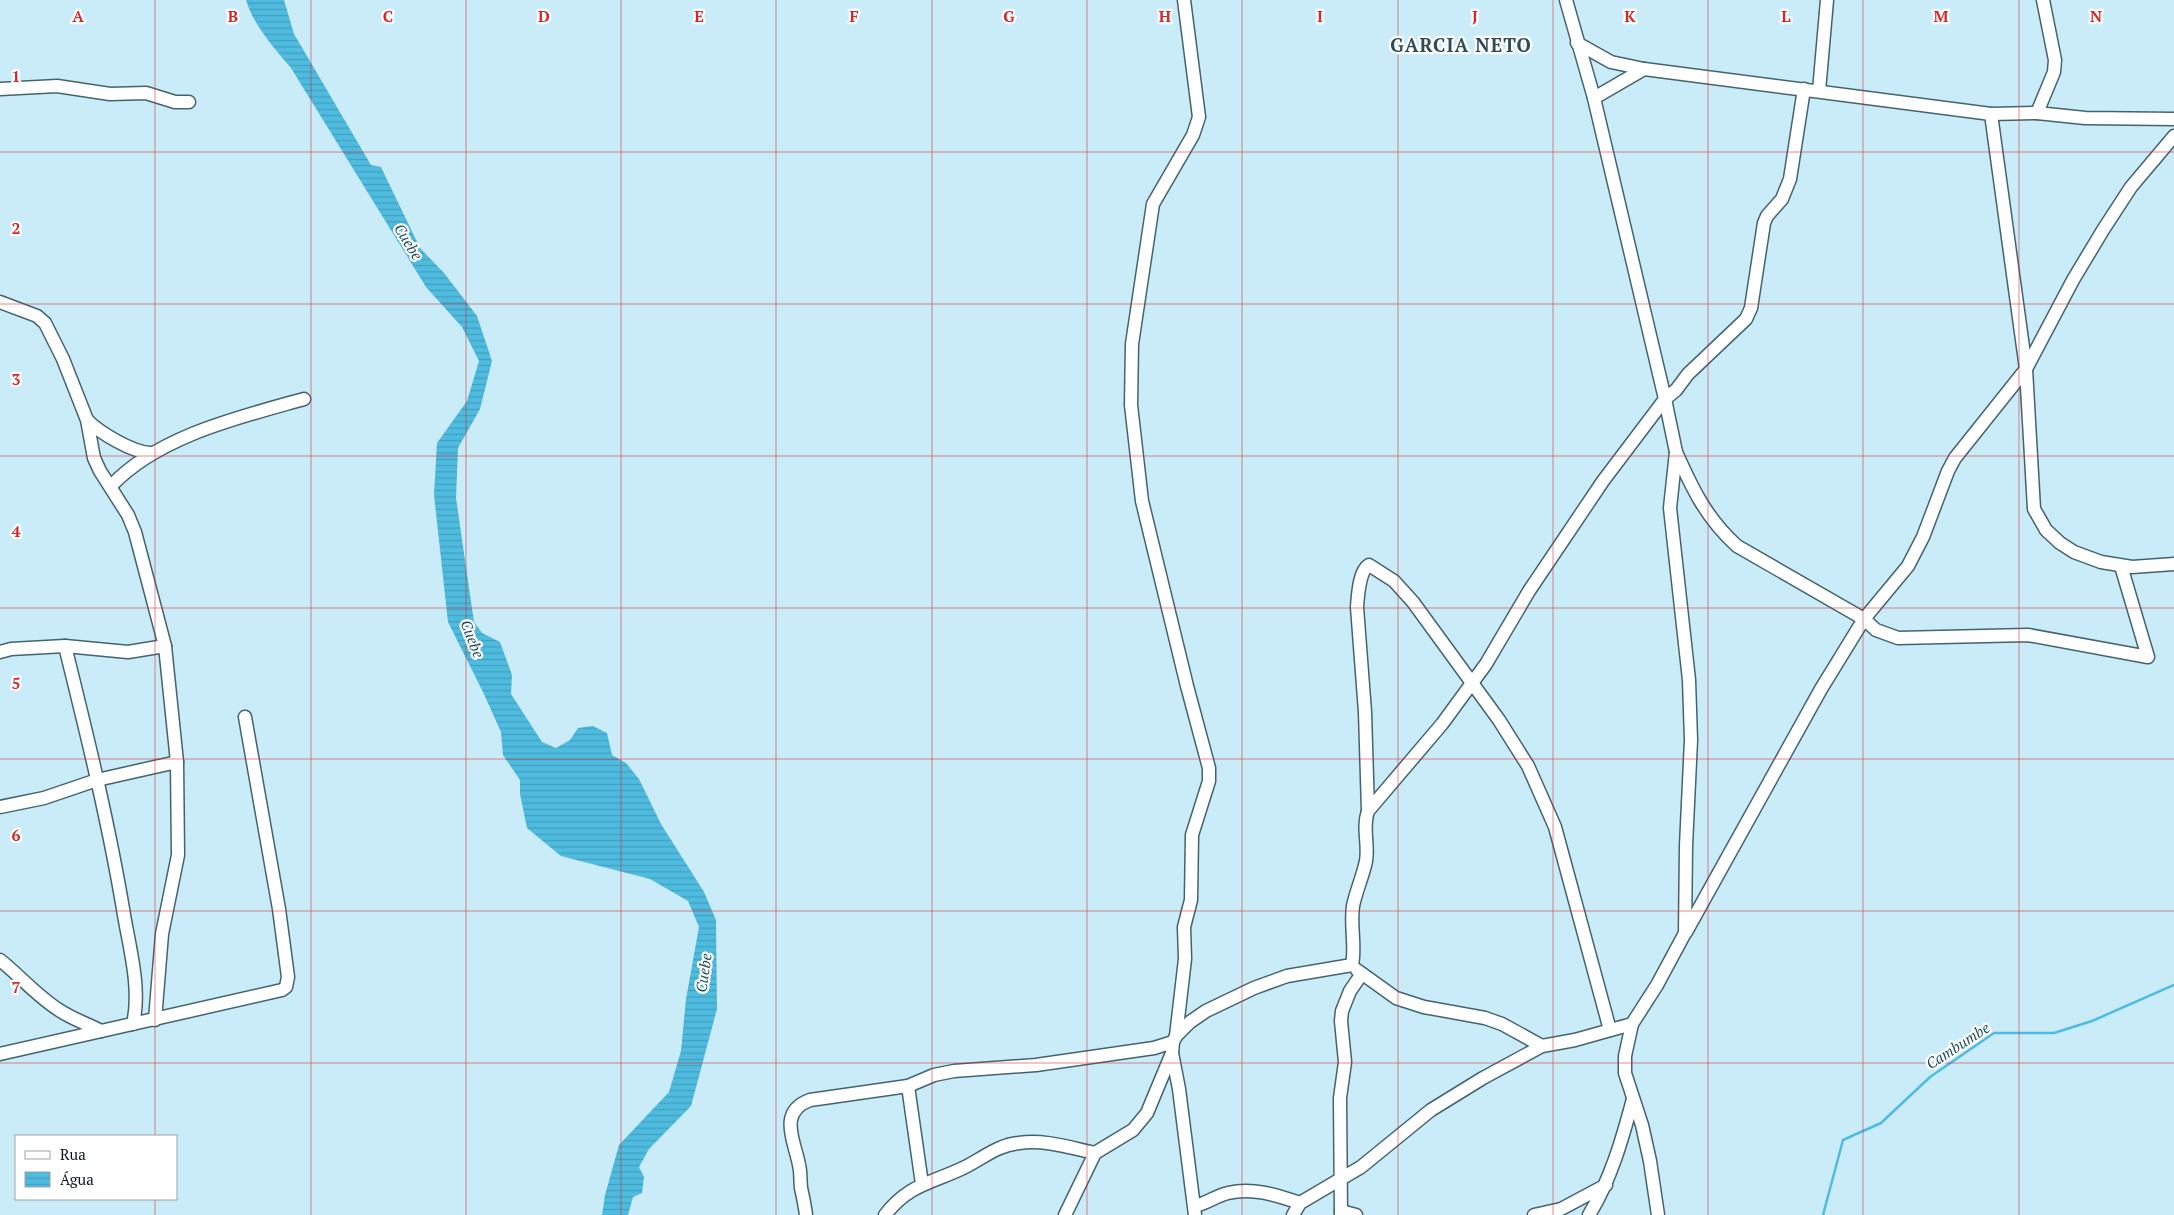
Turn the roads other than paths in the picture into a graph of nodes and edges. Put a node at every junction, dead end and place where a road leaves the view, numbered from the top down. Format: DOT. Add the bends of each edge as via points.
graph roads {
  1 [pos="1184,0"];
  2 [pos="1566,0"];
  3 [pos="1827,0"];
  4 [pos="2045,0"];
  5 [pos="1577,43"];
  6 [pos="1644,69"];
  7 [pos="0,89"];
  8 [pos="1804,89"];
  9 [pos="1819,91"];
  10 [pos="1594,98"];
  11 [pos="189,102"];
  12 [pos="2037,113"];
  13 [pos="1991,114"];
  14 [pos="2174,119"];
  15 [pos="2174,136"];
  16 [pos="0,302"];
  17 [pos="2026,369"];
  18 [pos="304,399"];
  19 [pos="1665,399"];
  20 [pos="87,420"];
  21 [pos="1676,452"];
  22 [pos="150,453"];
  23 [pos="111,486"];
  24 [pos="2174,564"];
  25 [pos="2121,566"];
  26 [pos="1864,619"];
  27 [pos="65,646"];
  28 [pos="165,646"];
  29 [pos="0,652"];
  30 [pos="1471,684"];
  31 [pos="244,717"];
  32 [pos="177,762"];
  33 [pos="97,780"];
  34 [pos="0,808"];
  35 [pos="1368,811"];
  36 [pos="1686,933"];
  37 [pos="0,960"];
  38 [pos="1352,965"];
  39 [pos="1362,975"];
  40 [pos="154,1020"];
  41 [pos="133,1024"];
  42 [pos="1632,1024"];
  43 [pos="1610,1030"];
  44 [pos="101,1031"];
  45 [pos="1174,1044"];
  46 [pos="1542,1046"];
  47 [pos="0,1054"];
  48 [pos="908,1086"];
  49 [pos="1633,1099"];
  50 [pos="1095,1153"];
  51 [pos="1341,1179"];
  52 [pos="922,1184"];
  53 [pos="1606,1186"];
  54 [pos="1300,1202"];
  55 [pos="1195,1210"];
  56 [pos="1341,1213"];
  57 [pos="806,1215"];
  58 [pos="885,1215"];
  59 [pos="1065,1215"];
  60 [pos="1293,1215"];
  61 [pos="1356,1215"];
  62 [pos="1534,1215"];
  63 [pos="1589,1215"];
  64 [pos="1658,1215"];
  1 -- 45 [label="street" via="1199,117 1193,135 1153,204 1132,344 1131,405 1142,501 1209,768 1209,781 1191,840 1192,900 1184,927 1185,959"];
  2 -- 5 [label="street"];
  3 -- 9 [label="street"];
  4 -- 12 [label="street" via="2055,60 2054,72"];
  5 -- 6 [label="street" via="1610,62"];
  5 -- 10 [label="street"];
  6 -- 8 [label="street"];
  6 -- 10 [label="street"];
  7 -- 11 [label="street" via="58,86 110,94 146,93 175,102"];
  8 -- 9 [label="street"];
  8 -- 19 [label="street" via="1790,179 1782,199 1764,223 1751,308 1746,319"];
  9 -- 13 [label="street"];
  10 -- 19 [label="street"];
  12 -- 13 [label="street"];
  12 -- 14 [label="street" via="2086,118"];
  13 -- 17 [label="street"];
  15 -- 17 [label="street" via="2131,187 2103,230"];
  16 -- 20 [label="street" via="37,316 45,323"];
  17 -- 25 [label="street" via="2032,499 2038,519 2060,543 2074,552"];
  17 -- 26 [label="street" via="1948,470 1908,566"];
  18 -- 22 [label="street" via="238,418"];
  19 -- 21 [label="street"];
  19 -- 30 [label="street" via="1603,481"];
  20 -- 22 [label="street" via="135,450"];
  20 -- 23 [label="street" via="94,458"];
  21 -- 26 [label="street" via="1696,497 1720,530 1737,546"];
  21 -- 36 [label="street" via="1670,508 1690,680"];
  22 -- 23 [label="street"];
  23 -- 28 [label="street" via="135,532"];
  24 -- 25 [label="street"];
  25 -- 26 [label="street" via="2148,657 2028,635 1898,638 1876,630"];
  26 -- 36 [label="street" via="1820,689"];
  27 -- 28 [label="street" via="128,652"];
  27 -- 29 [label="street"];
  27 -- 33 [label="street"];
  28 -- 32 [label="street"];
  30 -- 35 [label="street" via="1442,724"];
  30 -- 35 [label="street" via="1413,602 1394,581 1370,565 1366,566 1357,607"];
  30 -- 43 [label="street" via="1528,766 1552,819"];
  31 -- 40 [label="street" via="279,909 288,982 282,990"];
  32 -- 33 [label="street"];
  32 -- 40 [label="street" via="178,855 162,934"];
  33 -- 34 [label="street" via="44,798"];
  33 -- 41 [label="street" via="116,862 132,962 136,1005"];
  35 -- 38 [label="street" via="1365,820 1366,861 1353,906"];
  36 -- 42 [label="street"];
  37 -- 44 [label="street" via="60,1011"];
  38 -- 39 [label="street"];
  38 -- 45 [label="street" via="1288,976 1254,988 1206,1011"];
  39 -- 46 [label="street" via="1396,998 1424,1007 1485,1018"];
  39 -- 51 [label="street" via="1350,991 1342,1011 1345,1062 1340,1098"];
  40 -- 41 [label="street"];
  41 -- 44 [label="street"];
  42 -- 43 [label="street"];
  42 -- 49 [label="street" via="1625,1073"];
  43 -- 46 [label="street"];
  44 -- 47 [label="street"];
  45 -- 48 [label="street" via="1036,1065 954,1071"];
  45 -- 50 [label="street" via="1147,1113 1133,1130"];
  45 -- 55 [label="street"];
  46 -- 51 [label="street" via="1431,1110 1361,1167"];
  48 -- 52 [label="street"];
  48 -- 57 [label="street" via="810,1100 796,1110 790,1135 799,1164"];
  49 -- 53 [label="street"];
  49 -- 64 [label="street" via="1650,1161"];
  50 -- 52 [label="street" via="1051,1144 1019,1142 998,1148 964,1168"];
  50 -- 59 [label="street"];
  51 -- 54 [label="street"];
  51 -- 56 [label="street"];
  52 -- 58 [label="street"];
  53 -- 62 [label="street" via="1562,1208"];
  53 -- 63 [label="street"];
  54 -- 55 [label="street" via="1270,1192 1247,1191 1229,1193"];
  54 -- 60 [label="street"];
  56 -- 61 [label="street"];
}
